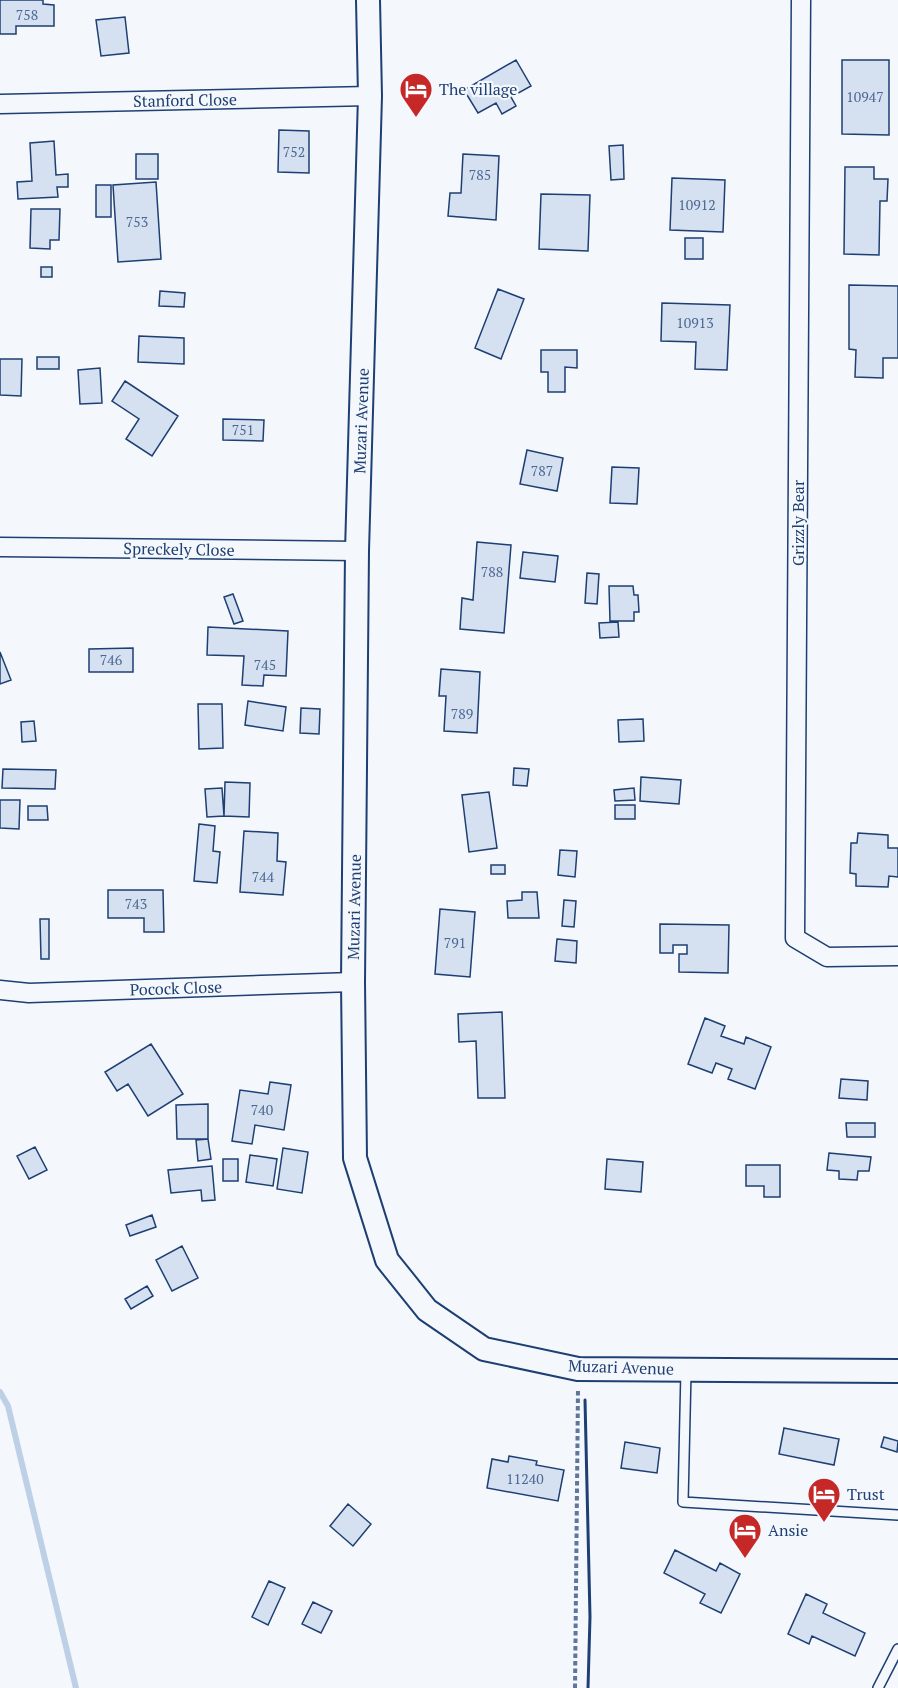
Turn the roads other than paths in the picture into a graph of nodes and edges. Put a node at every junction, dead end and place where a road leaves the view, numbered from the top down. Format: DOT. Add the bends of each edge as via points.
graph roads {
  1 [pos="368,0"];
  2 [pos="801,0"];
  3 [pos="370,96"];
  4 [pos="0,104"];
  5 [pos="0,547"];
  6 [pos="357,551"];
  7 [pos="898,956"];
  8 [pos="353,982"];
  9 [pos="0,990"];
  10 [pos="686,1370"];
  11 [pos="898,1371"];
  12 [pos="898,1515"];
  13 [pos="898,1649"];
  14 [pos="878,1688"];
  1 -- 3 [label="street, Muzari Avenue"];
  2 -- 7 [label="street, Grizzly Bear" via="795,938 827,957"];
  3 -- 4 [label="street, Stanford Close"];
  3 -- 6 [label="street, Muzari Avenue"];
  5 -- 6 [label="street, Spreckely Close"];
  6 -- 8 [label="street, Muzari Avenue"];
  8 -- 9 [label="street, Pocock Close" via="29,993"];
  8 -- 10 [label="street, Muzari Avenue" via="355,1158 387,1260 427,1310 484,1348 578,1369"];
  10 -- 11 [label="street, Muzari Avenue"];
  10 -- 12 [label="lane" via="683,1502"];
  13 -- 14 [label="lane"];
}
